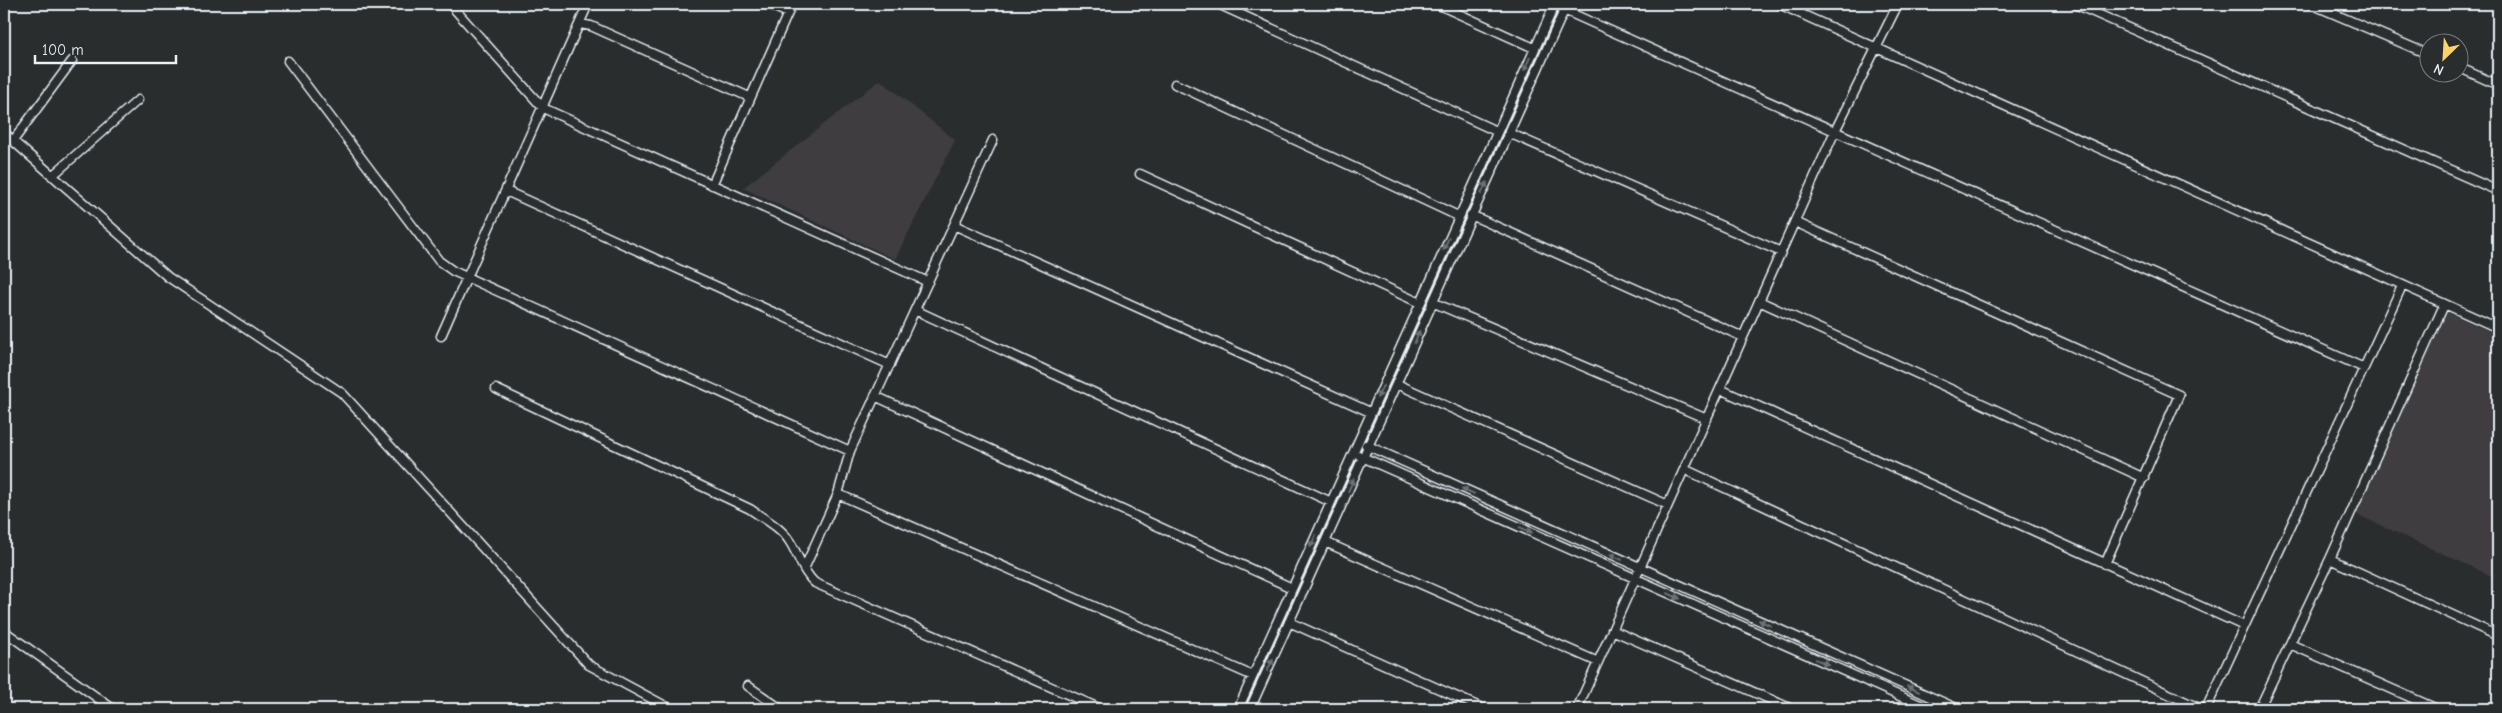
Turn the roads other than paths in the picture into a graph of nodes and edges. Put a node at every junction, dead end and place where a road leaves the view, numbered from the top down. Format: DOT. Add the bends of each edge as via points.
graph roads {
  1 [pos="450,4"];
  2 [pos="588,4"];
  3 [pos="768,4"];
  4 [pos="792,4"];
  5 [pos="1218,4"];
  6 [pos="1437,4"];
  7 [pos="1555,4"];
  8 [pos="1779,4"];
  9 [pos="1898,4"];
  10 [pos="2075,4"];
  11 [pos="2311,4"];
  12 [pos="1565,7"];
  13 [pos="788,13"];
  14 [pos="580,24"];
  15 [pos="1534,48"];
  16 [pos="1875,48"];
  17 [pos="2420,51"];
  18 [pos="72,61"];
  19 [pos="288,61"];
  20 [pos="2470,72"];
  21 [pos="1175,84"];
  22 [pos="2498,84"];
  23 [pos="749,97"];
  24 [pos="138,100"];
  25 [pos="542,108"];
  26 [pos="1496,131"];
  27 [pos="1835,132"];
  28 [pos="4,133"];
  29 [pos="1509,133"];
  30 [pos="993,140"];
  31 [pos="13,141"];
  32 [pos="1140,174"];
  33 [pos="52,176"];
  34 [pos="712,186"];
  35 [pos="2498,191"];
  36 [pos="506,192"];
  37 [pos="1471,215"];
  38 [pos="1458,216"];
  39 [pos="1795,222"];
  40 [pos="954,225"];
  41 [pos="1781,252"];
  42 [pos="468,278"];
  43 [pos="928,282"];
  44 [pos="2402,286"];
  45 [pos="1759,301"];
  46 [pos="1432,302"];
  47 [pos="1420,303"];
  48 [pos="2444,305"];
  49 [pos="915,310"];
  50 [pos="2498,328"];
  51 [pos="441,336"];
  52 [pos="1743,337"];
  53 [pos="890,365"];
  54 [pos="2364,368"];
  55 [pos="1397,384"];
  56 [pos="1720,388"];
  57 [pos="496,389"];
  58 [pos="875,396"];
  59 [pos="1370,412"];
  60 [pos="1706,419"];
  61 [pos="1358,442"];
  62 [pos="1369,446"];
  63 [pos="850,451"];
  64 [pos="1353,453"];
  65 [pos="1364,458"];
  66 [pos="1684,469"];
  67 [pos="2144,478"];
  68 [pos="838,494"];
  69 [pos="1331,502"];
  70 [pos="1668,505"];
  71 [pos="1326,542"];
  72 [pos="2330,559"];
  73 [pos="2105,564"];
  74 [pos="1640,568"];
  75 [pos="804,569"];
  76 [pos="1636,578"];
  77 [pos="1292,588"];
  78 [pos="1289,622"];
  79 [pos="2244,626"];
  80 [pos="1612,630"];
  81 [pos="4,632"];
  82 [pos="2498,636"];
  83 [pos="2290,644"];
  84 [pos="1598,662"];
  85 [pos="1253,676"];
  86 [pos="748,686"];
  87 [pos="113,709"];
  88 [pos="671,709"];
  89 [pos="781,709"];
  90 [pos="1101,709"];
  91 [pos="1238,709"];
  92 [pos="1250,709"];
  93 [pos="1484,709"];
  94 [pos="1577,709"];
  95 [pos="1792,709"];
  96 [pos="1928,709"];
  97 [pos="1958,709"];
  98 [pos="2201,709"];
  99 [pos="2206,709"];
  100 [pos="2259,709"];
  101 [pos="2437,709"];
  1 -- 25 [label="street"];
  2 -- 14 [label="street"];
  3 -- 13 [label="street"];
  4 -- 13 [label="street"];
  5 -- 26 [label="street"];
  6 -- 15 [label="street"];
  7 -- 15 [label="street"];
  8 -- 16 [label="street"];
  9 -- 16 [label="street"];
  10 -- 35 [label="street"];
  11 -- 17 [label="street"];
  12 -- 27 [label="street"];
  12 -- 29 [label="street"];
  13 -- 23 [label="street"];
  14 -- 23 [label="street" via="591,26"];
  14 -- 25 [label="street"];
  15 -- 26 [label="street, one-way"];
  16 -- 27 [label="street"];
  16 -- 44 [label="street"];
  18 -- 31 [label="street"];
  19 -- 42 [label="street" via="439,261"];
  20 -- 22 [label="street"];
  21 -- 38 [label="street"];
  23 -- 34 [label="street"];
  24 -- 33 [label="street"];
  25 -- 34 [label="street"];
  25 -- 36 [label="street"];
  26 -- 38 [label="street"];
  27 -- 39 [label="street"];
  27 -- 54 [label="street"];
  28 -- 31 [label="street"];
  37 -- 29 [label="street, one-way"];
  29 -- 41 [label="street"];
  30 -- 40 [label="street"];
  31 -- 33 [label="street"];
  32 -- 47 [label="street"];
  33 -- 88 [label="street" via="168,276 342,393 589,665"];
  34 -- 43 [label="street"];
  36 -- 42 [label="street"];
  36 -- 53 [label="street"];
  37 -- 46 [label="street"];
  37 -- 52 [label="street"];
  38 -- 47 [label="street, one-way"];
  39 -- 41 [label="street"];
  39 -- 67 [label="street" via="2176,392 2178,400"];
  40 -- 43 [label="street"];
  40 -- 59 [label="street"];
  41 -- 45 [label="street"];
  42 -- 51 [label="street"];
  42 -- 63 [label="street"];
  43 -- 49 [label="street"];
  44 -- 48 [label="street"];
  44 -- 54 [label="street"];
  45 -- 52 [label="street"];
  45 -- 67 [label="street"];
  55 -- 46 [label="street, one-way"];
  46 -- 60 [label="street"];
  47 -- 59 [label="street, one-way"];
  48 -- 50 [label="street"];
  48 -- 72 [label="street"];
  49 -- 53 [label="street"];
  49 -- 69 [label="street"];
  52 -- 56 [label="street"];
  53 -- 58 [label="street"];
  54 -- 79 [label="street"];
  55 -- 62 [label="street"];
  55 -- 70 [label="street"];
  56 -- 60 [label="street"];
  56 -- 73 [label="street"];
  57 -- 75 [label="street" via="750,509 781,531"];
  58 -- 63 [label="street"];
  58 -- 77 [label="street"];
  59 -- 61 [label="street"];
  60 -- 66 [label="street"];
  61 -- 62 [label="street"];
  61 -- 64 [label="street"];
  62 -- 65 [label="street"];
  74 -- 62 [label="street, one-way"];
  63 -- 68 [label="street"];
  64 -- 65 [label="street"];
  64 -- 69 [label="street"];
  71 -- 65 [label="street, one-way"];
  65 -- 76 [label="street, one-way"];
  66 -- 70 [label="street"];
  66 -- 98 [label="street"];
  67 -- 73 [label="street"];
  68 -- 75 [label="street"];
  68 -- 85 [label="street"];
  69 -- 77 [label="street, one-way"];
  70 -- 74 [label="street"];
  71 -- 78 [label="street"];
  71 -- 84 [label="street"];
  72 -- 82 [label="street"];
  72 -- 83 [label="street"];
  73 -- 79 [label="street"];
  74 -- 76 [label="street"];
  97 -- 74 [label="street, one-way"];
  75 -- 90 [label="street" via="815,583"];
  76 -- 80 [label="street"];
  76 -- 96 [label="street, one-way"];
  77 -- 85 [label="street"];
  92 -- 78 [label="street, one-way"];
  78 -- 93 [label="street"];
  79 -- 99 [label="street"];
  80 -- 84 [label="street"];
  80 -- 95 [label="street"];
  81 -- 87 [label="street"];
  83 -- 100 [label="street"];
  83 -- 101 [label="street"];
  84 -- 94 [label="street"];
  85 -- 91 [label="street"];
  86 -- 89 [label="street"];
}
